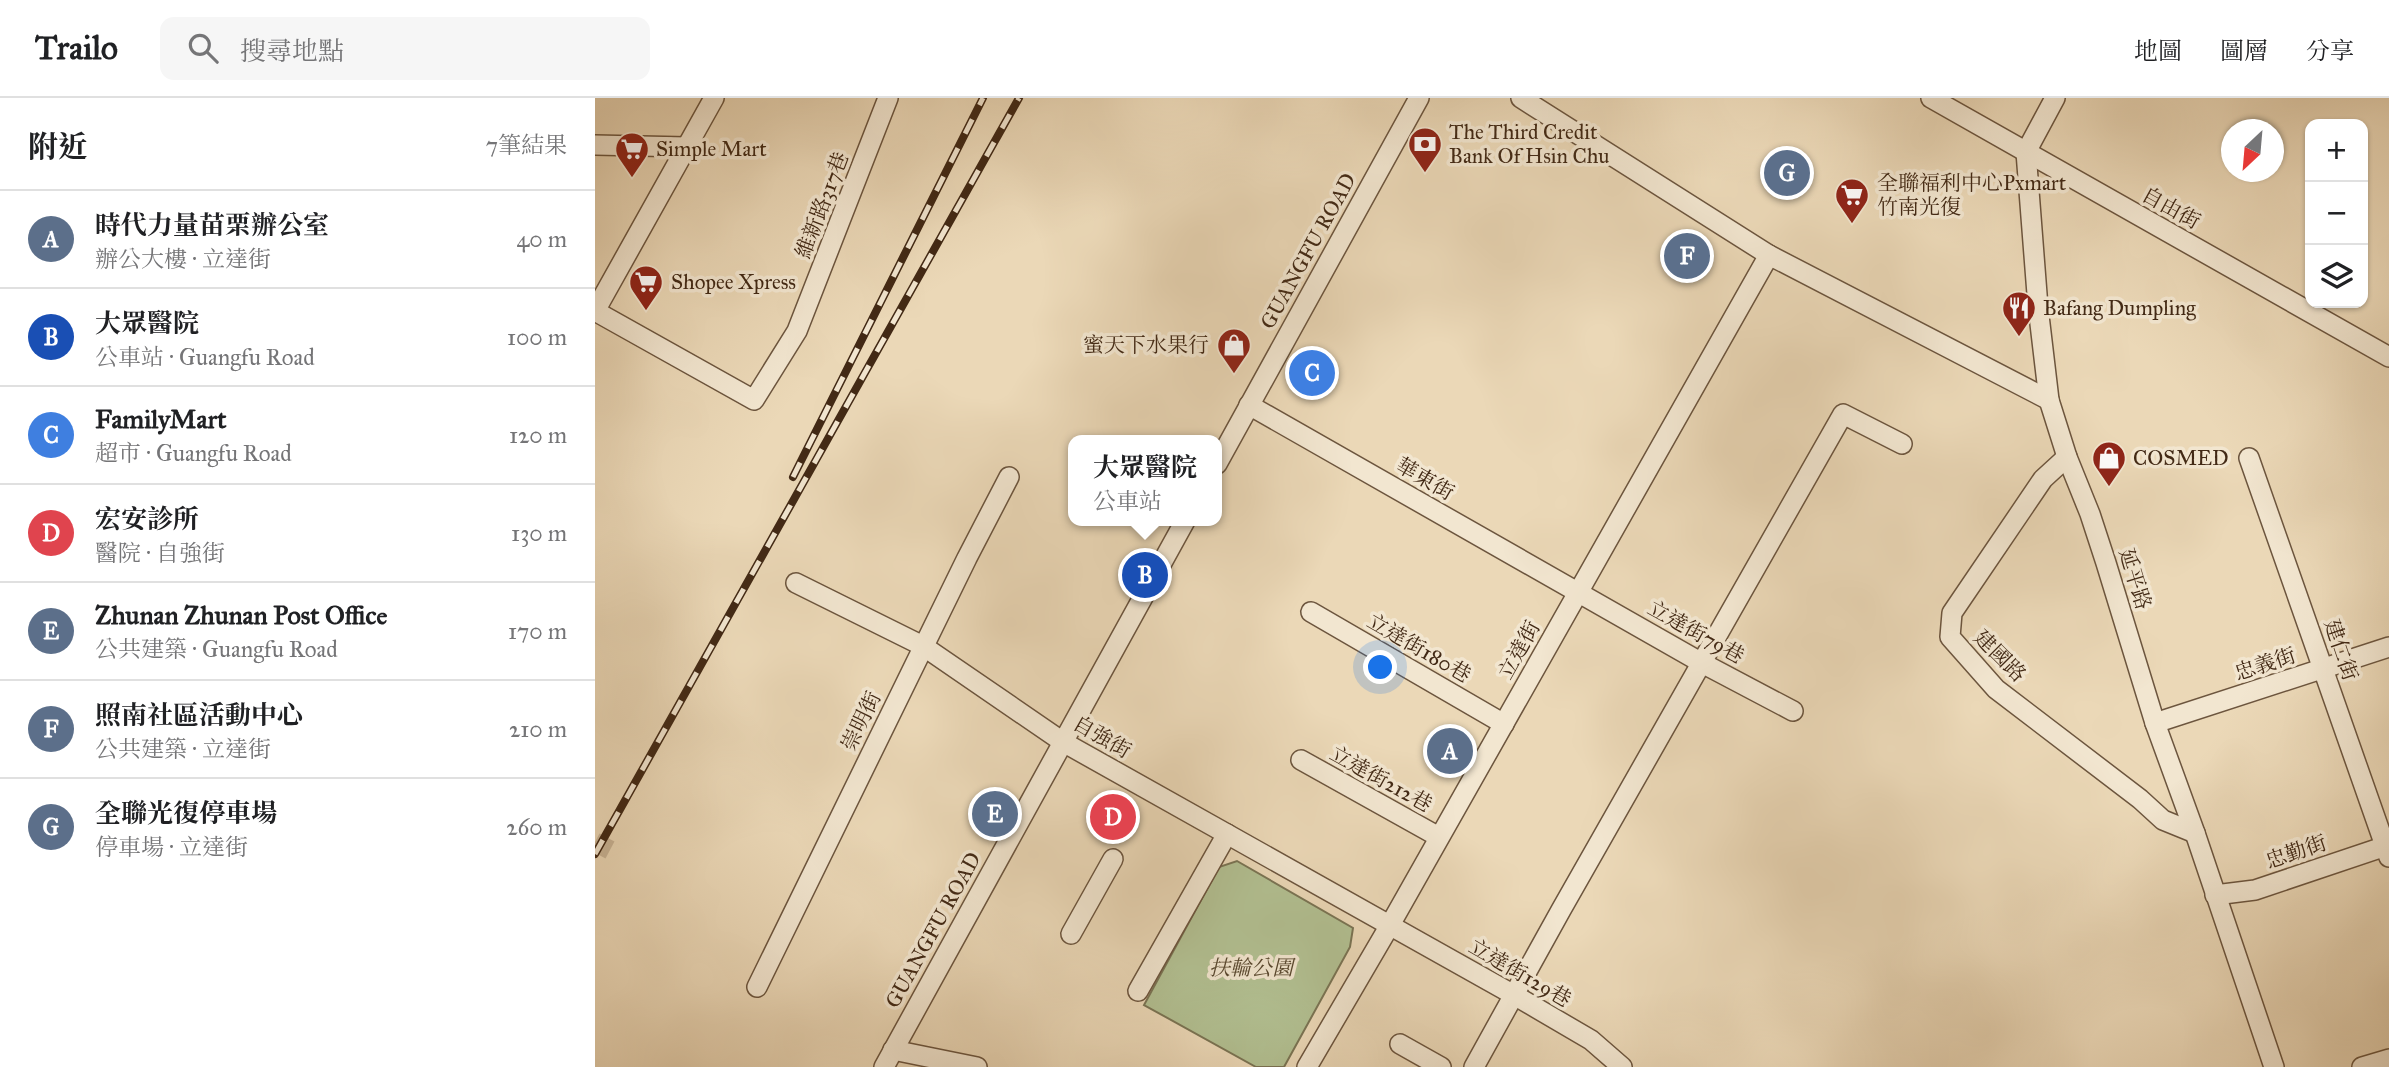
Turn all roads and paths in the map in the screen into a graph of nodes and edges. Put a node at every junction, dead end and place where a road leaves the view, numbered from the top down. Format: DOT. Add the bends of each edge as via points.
graph roads {
  1 [pos="713,98"];
  2 [pos="888,98"];
  3 [pos="1419,98"];
  4 [pos="1521,98"];
  5 [pos="1931,98"];
  6 [pos="2055,98"];
  7 [pos="595,145"];
  8 [pos="687,147"];
  9 [pos="2026,152"];
  10 [pos="1769,254"];
  11 [pos="595,311"];
  12 [pos="2389,357"];
  13 [pos="2049,400"];
  14 [pos="1249,405"];
  15 [pos="1902,444"];
  16 [pos="1222,455"];
  17 [pos="2067,457"];
  18 [pos="2249,458"];
  19 [pos="1009,477"];
  20 [pos="1182,526"];
  21 [pos="796,583"];
  22 [pos="1578,593"];
  23 [pos="1311,612"];
  24 [pos="923,646"];
  25 [pos="2389,647"];
  26 [pos="1702,663"];
  27 [pos="2323,669"];
  28 [pos="1793,710"];
  29 [pos="2155,723"];
  30 [pos="1504,724"];
  31 [pos="1063,742"];
  32 [pos="1301,760"];
  33 [pos="2195,833"];
  34 [pos="1227,834"];
  35 [pos="1439,837"];
  36 [pos="2388,849"];
  37 [pos="1113,859"];
  38 [pos="2215,895"];
  39 [pos="1390,925"];
  40 [pos="1071,934"];
  41 [pos="757,986"];
  42 [pos="1138,991"];
  43 [pos="1514,995"];
  44 [pos="1399,1044"];
  45 [pos="888,1058"];
  46 [pos="2389,1059"];
  47 [pos="977,1067"];
  48 [pos="1307,1067"];
  49 [pos="1441,1067"];
  50 [pos="1474,1067"];
  51 [pos="1622,1067"];
  52 [pos="2274,1067"];
  53 [pos="2363,1067"];
  1 -- 8 [label="street"];
  2 -- 11 [label="street, 維新路317巷" via="797,331 754,400"];
  3 -- 14 [label="street, GUANGFU ROAD"];
  4 -- 10 [label="street"];
  5 -- 9 [label="street, 自由街"];
  6 -- 9 [label="street"];
  7 -- 8 [label="street"];
  8 -- 11 [label="street"];
  9 -- 12 [label="street, 自由街"];
  9 -- 13 [label="street, 延平路"];
  10 -- 13 [label="street"];
  10 -- 22 [label="street, 立達街"];
  13 -- 17 [label="street, 延平路"];
  14 -- 16 [label="street, GUANGFU ROAD"];
  14 -- 22 [label="street, 華東街"];
  15 -- 26 [label="street" via="1843,414"];
  17 -- 29 [label="street, 延平路" via="2090,514"];
  17 -- 33 [label="street, 建國路" via="2043,479 1952,612 1950,637 1996,689 2163,820"];
  18 -- 27 [label="street, 建仁街"];
  19 -- 24 [label="street, 崇明街"];
  20 -- 31 [label="street, GUANGFU ROAD"];
  21 -- 24 [label="street, 自強街"];
  22 -- 26 [label="street, 立達街79巷"];
  22 -- 30 [label="street, 立達街"];
  23 -- 30 [label="street, 立達街180巷"];
  24 -- 31 [label="street, 自強街"];
  24 -- 41 [label="street, 崇明街"];
  25 -- 27 [label="street, 忠義街"];
  26 -- 28 [label="street, 立達街79巷"];
  26 -- 43 [label="street"];
  27 -- 29 [label="street, 忠義街"];
  27 -- 36 [label="street, 建仁街"];
  29 -- 33 [label="street, 延平路"];
  30 -- 35 [label="street, 立達街"];
  31 -- 34 [label="street, 自強街"];
  31 -- 45 [label="street, GUANGFU ROAD"];
  32 -- 35 [label="street, 立達街212巷"];
  33 -- 38 [label="street, 延平路"];
  34 -- 39 [label="street, 自強街"];
  34 -- 42 [label="street"];
  35 -- 39 [label="street, 立達街"];
  36 -- 38 [label="street, 忠勤街" via="2255,890"];
  37 -- 40 [label="street"];
  38 -- 52 [label="street, 延平路"];
  39 -- 43 [label="street, 立達街129巷"];
  39 -- 48 [label="street, 立達街"];
  43 -- 50 [label="street"];
  43 -- 51 [label="street, 立達街129巷" via="1591,1040"];
  44 -- 49 [label="street"];
  45 -- 47 [label="street"];
  46 -- 53 [label="street"];
}
